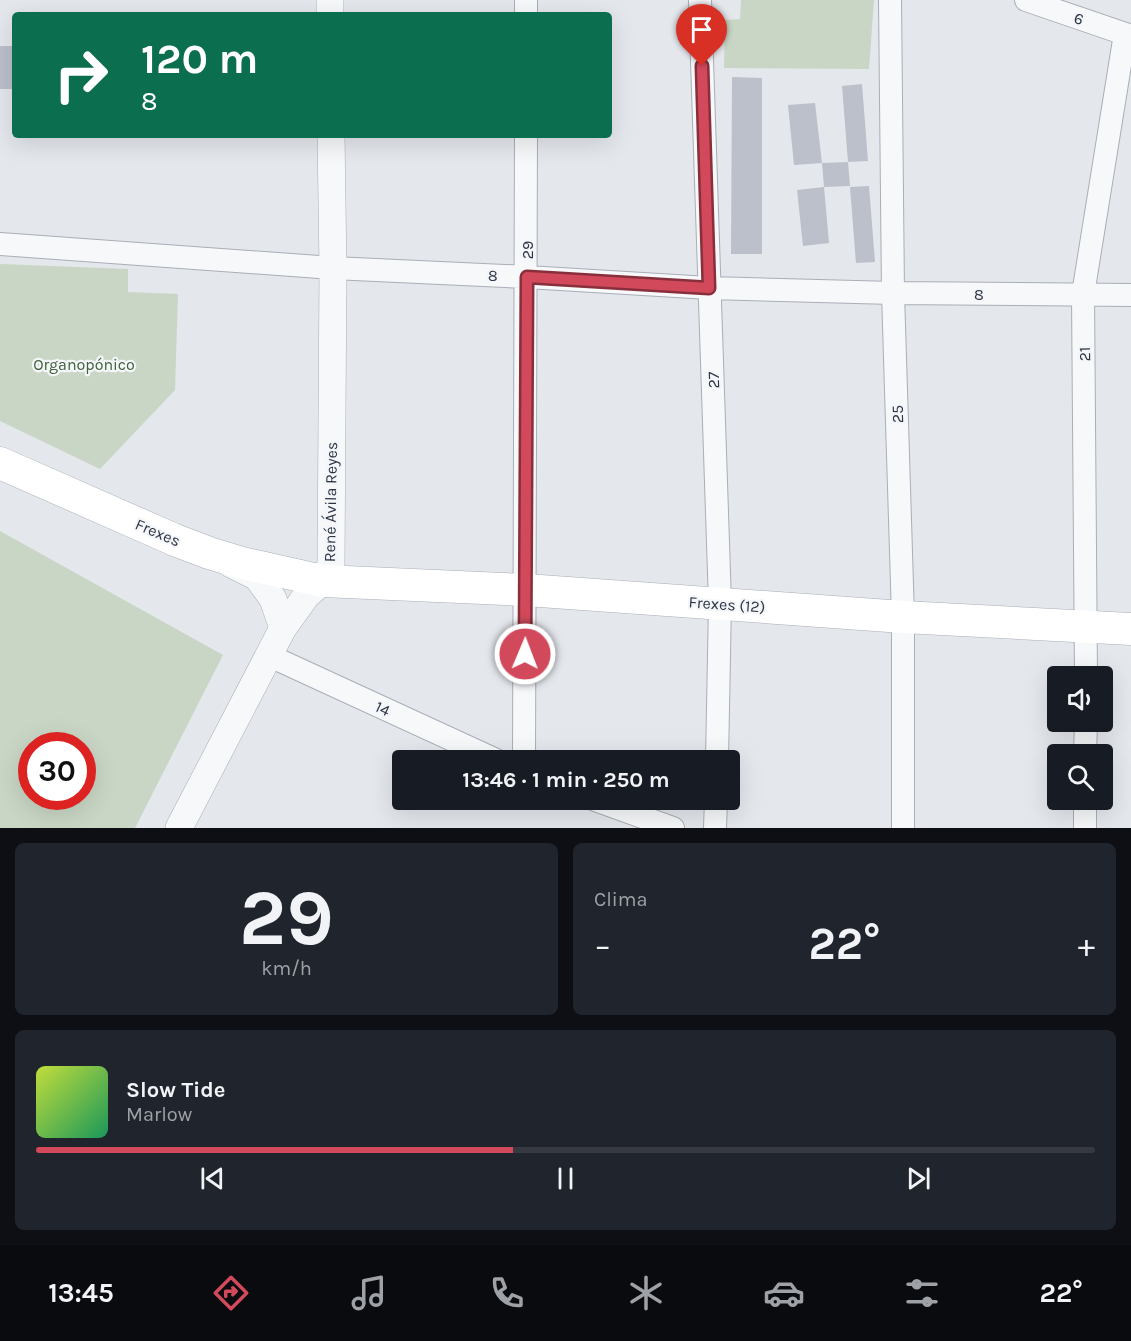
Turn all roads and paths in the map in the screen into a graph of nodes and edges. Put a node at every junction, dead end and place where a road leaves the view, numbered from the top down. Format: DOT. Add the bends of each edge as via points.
graph roads {
  1 [pos="700,0"];
  2 [pos="890,0"];
  3 [pos="1026,0"];
  4 [pos="1128,35"];
  5 [pos="331,138"];
  6 [pos="526,138"];
  7 [pos="0,244"];
  8 [pos="333,268"];
  9 [pos="527,277"];
  10 [pos="709,288"];
  11 [pos="893,293"];
  12 [pos="1083,294"];
  13 [pos="1131,295"];
  14 [pos="0,463"];
  15 [pos="209,553"];
  16 [pos="323,581"];
  17 [pos="526,590"];
  18 [pos="720,603"];
  19 [pos="903,616"];
  20 [pos="1086,626"];
  21 [pos="283,628"];
  22 [pos="1131,629"];
  23 [pos="270,656"];
  24 [pos="1086,666"];
  25 [pos="474,750"];
  26 [pos="524,750"];
  27 [pos="717,750"];
  28 [pos="623,810"];
  29 [pos="716,810"];
  30 [pos="1085,810"];
  31 [pos="179,828"];
  32 [pos="673,828"];
  33 [pos="715,828"];
  34 [pos="903,828"];
  35 [pos="1085,828"];
  1 -- 10 [label="street, 27"];
  2 -- 11 [label="street, 25"];
  3 -- 4 [label="street, 6"];
  4 -- 12 [label="street, 21"];
  5 -- 8 [label="street, René Ávila Reyes"];
  6 -- 9 [label="street, 29"];
  7 -- 8 [label="street, 8"];
  8 -- 9 [label="street, 8"];
  8 -- 16 [label="street, René Ávila Reyes" via="331,565"];
  9 -- 10 [label="street, 8"];
  9 -- 17 [label="street, 29"];
  10 -- 11 [label="street, 8"];
  10 -- 18 [label="street, 27"];
  11 -- 12 [label="street, 8"];
  11 -- 19 [label="street, 25"];
  12 -- 13 [label="street, 8"];
  12 -- 20 [label="street, 21"];
  14 -- 15 [label="main road, Frexes"];
  15 -- 16 [label="main road, Frexes"];
  15 -- 21 [label="street" via="257,577 273,599"];
  16 -- 17 [label="main road, Frexes (12)"];
  16 -- 21 [label="street, René Ávila Reyes" via="306,596"];
  17 -- 18 [label="main road, Frexes (12)"];
  17 -- 26 [label="street, 29"];
  18 -- 19 [label="main road, Frexes (12)"];
  18 -- 27 [label="street, 27"];
  19 -- 20 [label="main road, Frexes (12)"];
  19 -- 34 [label="street, 25"];
  20 -- 22 [label="main road, Frexes (12)"];
  20 -- 24 [label="street, 21"];
  21 -- 23 [label="street, René Ávila Reyes"];
  23 -- 25 [label="street, 14"];
  23 -- 31 [label="street, René Ávila Reyes"];
  28 -- 32 [label="street"];
  29 -- 33 [label="street"];
  30 -- 35 [label="street"];
}
